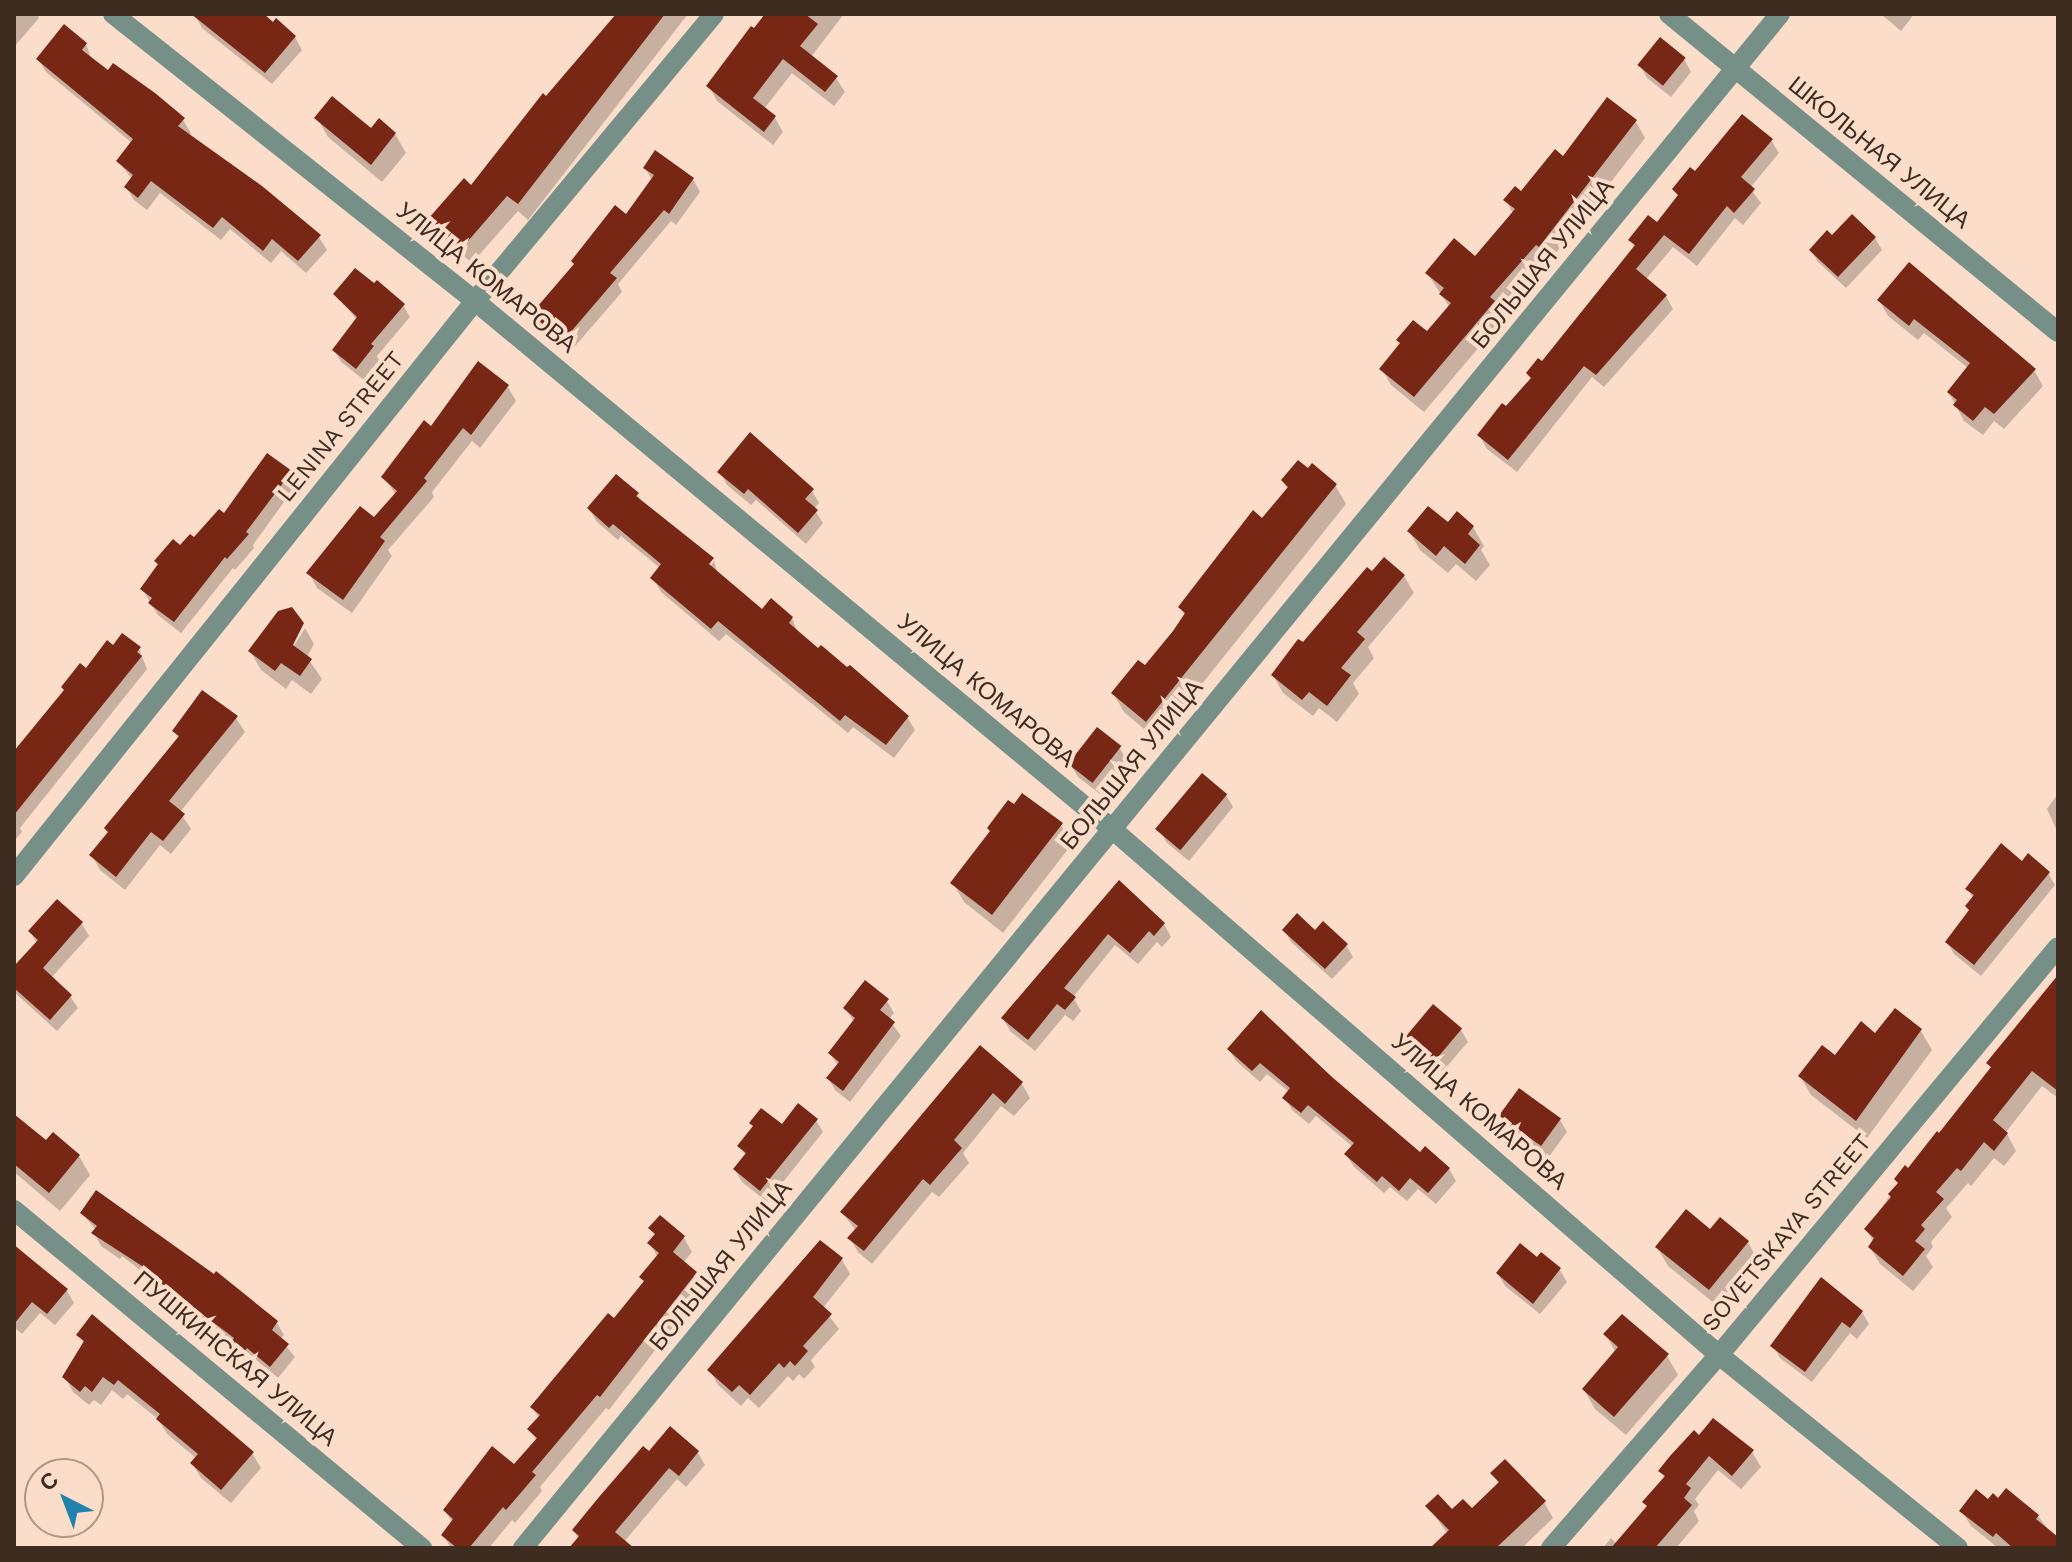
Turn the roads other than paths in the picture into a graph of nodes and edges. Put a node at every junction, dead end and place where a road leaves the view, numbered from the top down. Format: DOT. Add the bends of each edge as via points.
graph roads {
  1 [pos="113,14"];
  2 [pos="714,14"];
  3 [pos="1669,14"];
  4 [pos="1780,14"];
  5 [pos="1735,70"];
  6 [pos="475,301"];
  7 [pos="2058,332"];
  8 [pos="1112,829"];
  9 [pos="14,876"];
  10 [pos="2058,947"];
  11 [pos="14,1210"];
  12 [pos="1719,1355"];
  13 [pos="422,1548"];
  14 [pos="523,1548"];
  15 [pos="1551,1548"];
  16 [pos="1958,1548"];
  1 -- 6 [label="street, УЛИЦА КОМАРОВА"];
  2 -- 6 [label="street, LENINA STREET"];
  3 -- 5 [label="street, ШКОЛЬНАЯ УЛИЦА"];
  4 -- 5 [label="street, БОЛЬШАЯ УЛИЦА"];
  5 -- 7 [label="street, ШКОЛЬНАЯ УЛИЦА"];
  5 -- 8 [label="street, БОЛЬШАЯ УЛИЦА"];
  6 -- 8 [label="street, УЛИЦА КОМАРОВА"];
  6 -- 9 [label="street, LENINA STREET"];
  8 -- 12 [label="street, УЛИЦА КОМАРОВА"];
  8 -- 14 [label="street, БОЛЬШАЯ УЛИЦА"];
  10 -- 12 [label="street, SOVETSKAYA STREET"];
  11 -- 13 [label="street, ПУШКИНСКАЯ УЛИЦА"];
  12 -- 15 [label="street, SOVETSKAYA STREET"];
  12 -- 16 [label="street, УЛИЦА КОМАРОВА"];
}
